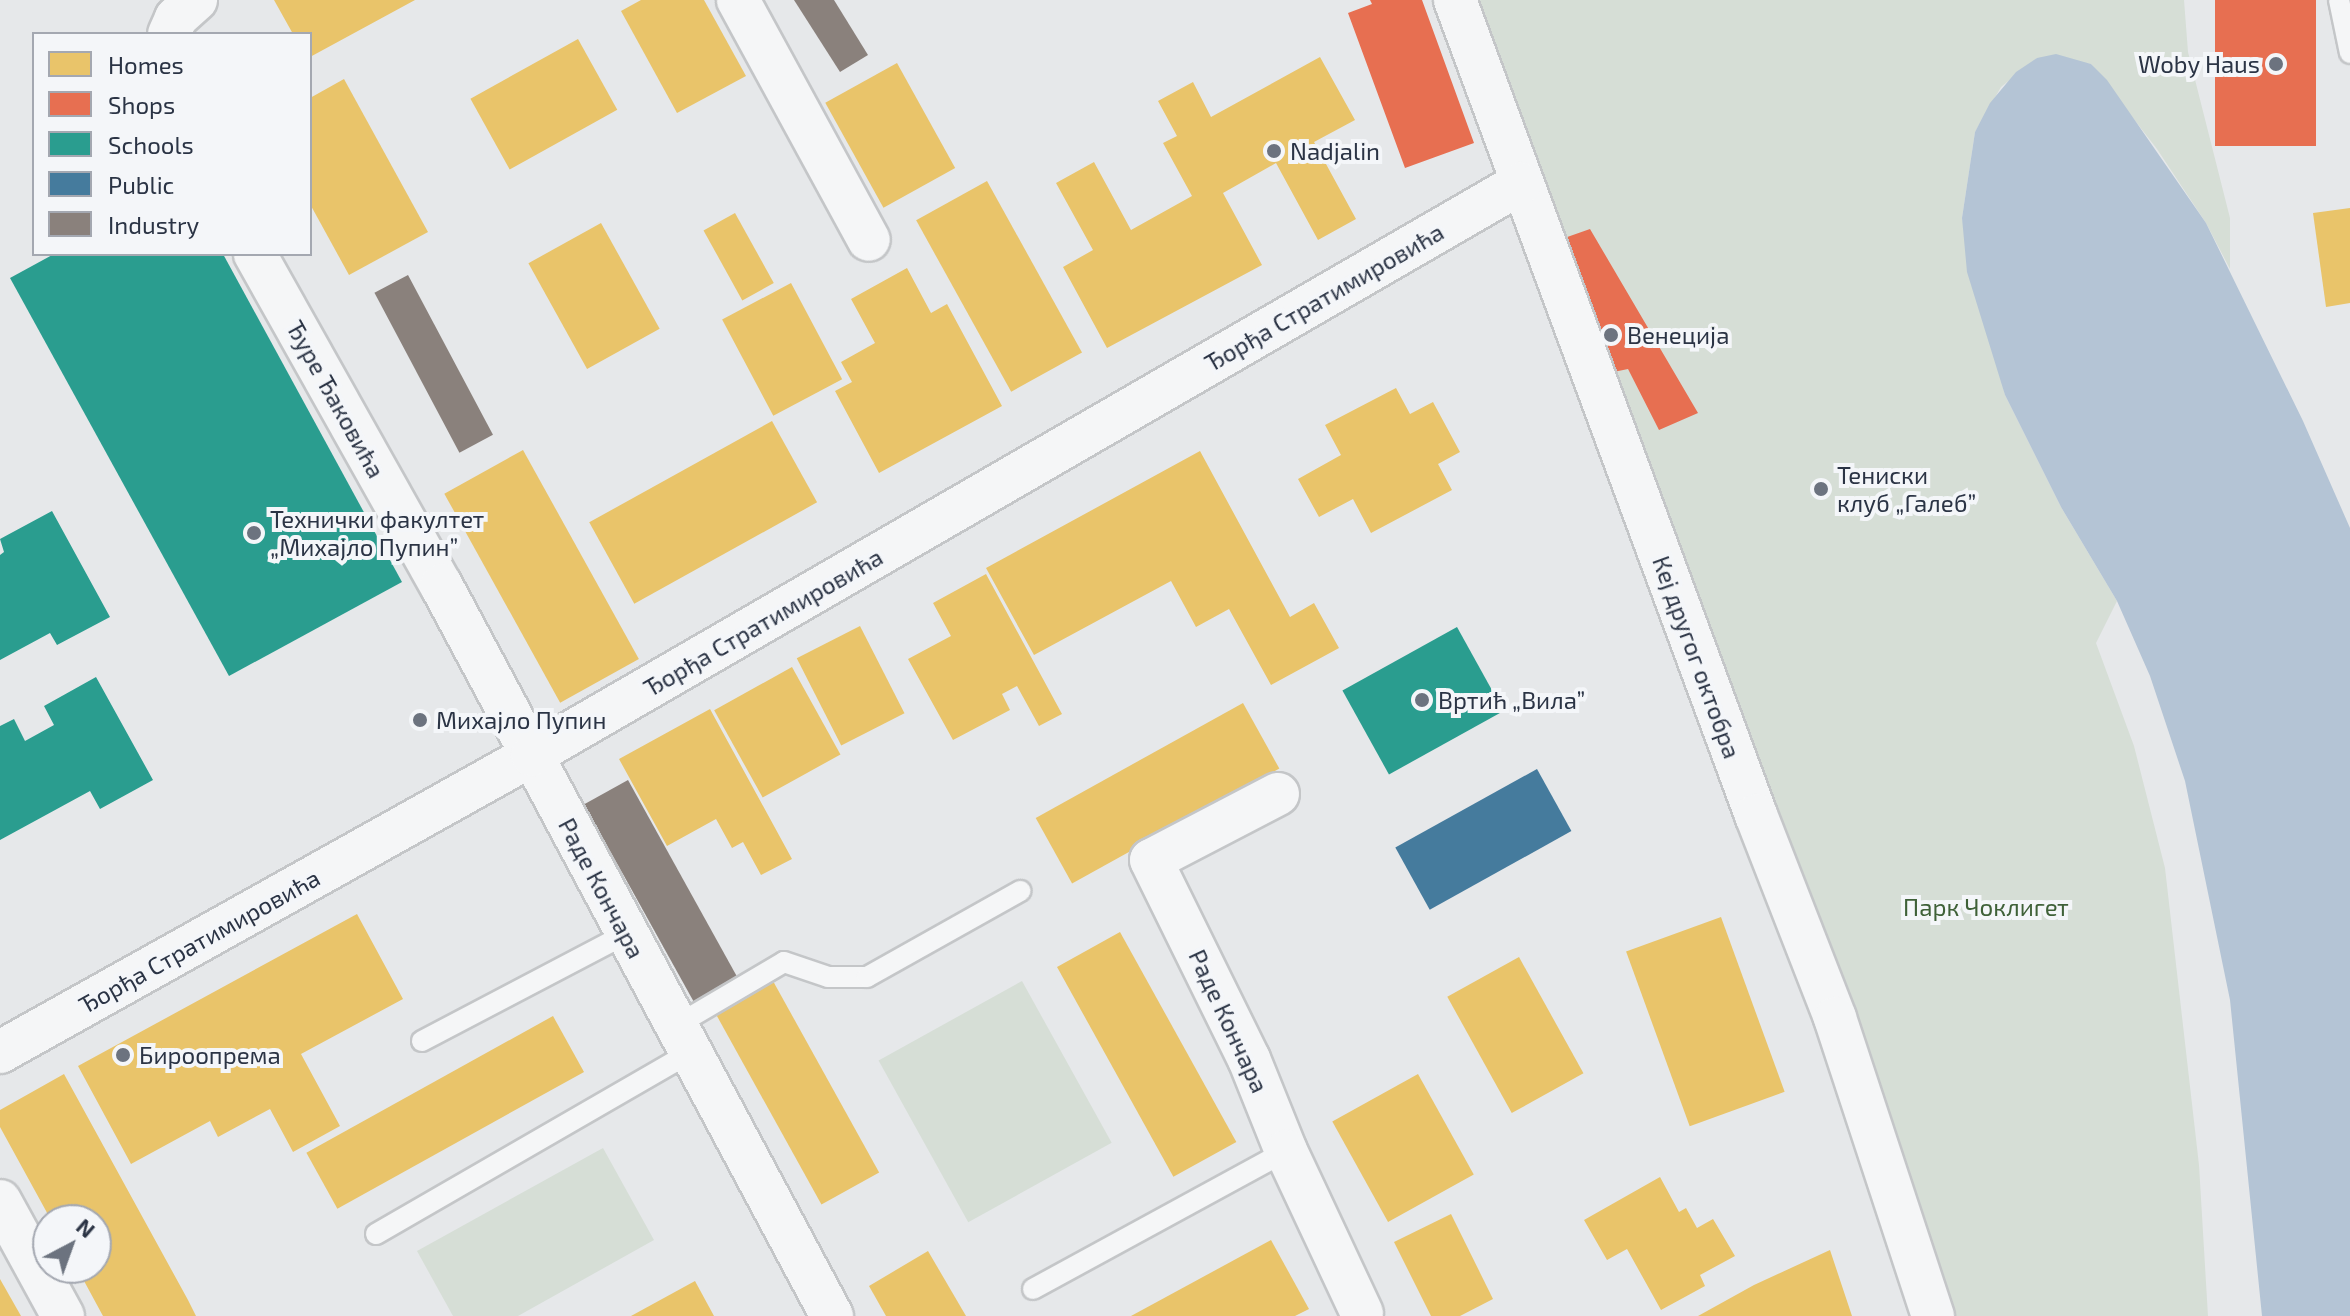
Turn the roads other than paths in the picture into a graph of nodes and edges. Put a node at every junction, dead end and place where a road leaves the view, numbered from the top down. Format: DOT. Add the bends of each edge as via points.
graph roads {
  1 [pos="196,0"];
  2 [pos="738,0"];
  3 [pos="1455,0"];
  4 [pos="2339,0"];
  5 [pos="170,32"];
  6 [pos="2350,53"];
  7 [pos="1521,183"];
  8 [pos="869,240"];
  9 [pos="256,256"];
  10 [pos="532,755"];
  11 [pos="1278,794"];
  12 [pos="1020,891"];
  13 [pos="626,934"];
  14 [pos="684,1038"];
  15 [pos="422,1041"];
  16 [pos="0,1052"];
  17 [pos="1286,1151"];
  18 [pos="0,1201"];
  19 [pos="376,1234"];
  20 [pos="1033,1289"];
  21 [pos="1361,1315"];
  22 [pos="63,1316"];
  23 [pos="832,1316"];
  24 [pos="1933,1316"];
  1 -- 5 [label="street" via="176,18"];
  2 -- 8 [label="street"];
  3 -- 7 [label="street, Кеј другог октобра"];
  4 -- 6 [label="lane"];
  7 -- 10 [label="street, Ђорђа Стратимировића"];
  7 -- 24 [label="street, Кеј другог октобра" via="1835,1018"];
  9 -- 10 [label="street, Ђуре Ђаковића"];
  10 -- 13 [label="street, Раде Кончара"];
  10 -- 16 [label="street, Ђорђа Стратимировића"];
  11 -- 17 [label="street, Раде Кончара" via="1151,860 1249,1059"];
  12 -- 14 [label="lane" via="867,977 828,977 784,962"];
  13 -- 14 [label="street, Раде Кончара"];
  13 -- 15 [label="lane"];
  14 -- 19 [label="lane"];
  14 -- 23 [label="street, Раде Кончара"];
  17 -- 20 [label="lane"];
  17 -- 21 [label="street, Раде Кончара"];
  18 -- 22 [label="street"];
}
